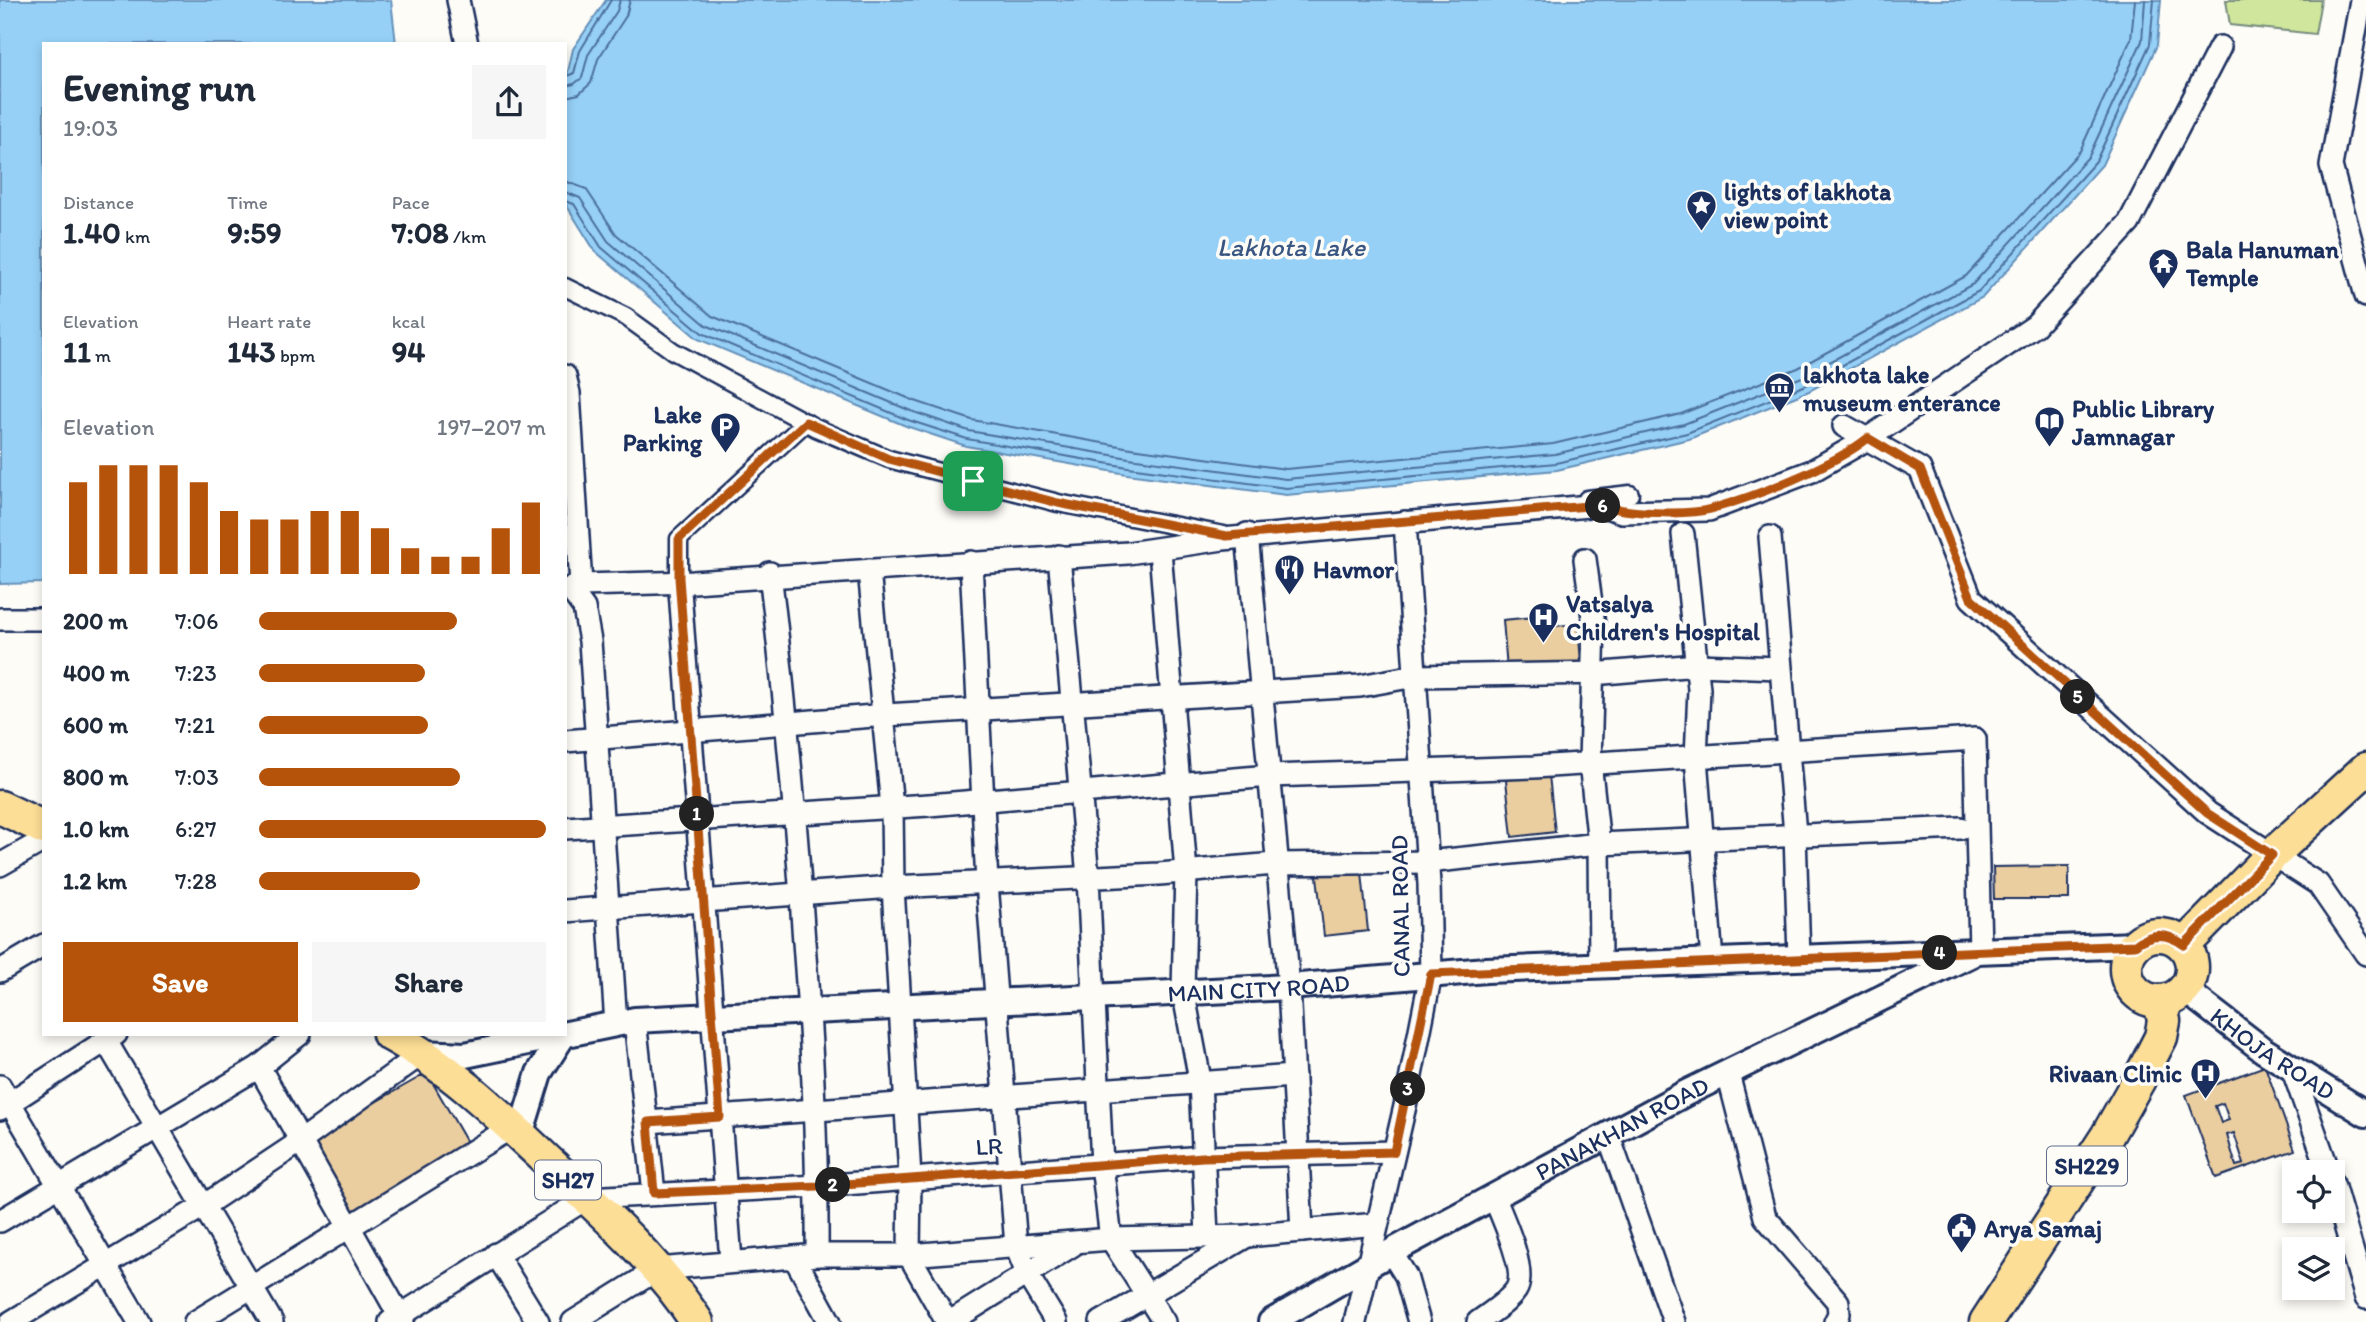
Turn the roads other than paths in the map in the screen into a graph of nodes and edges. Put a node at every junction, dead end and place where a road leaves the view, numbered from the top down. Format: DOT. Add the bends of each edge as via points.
graph roads {
  1 [pos="458,0"];
  2 [pos="2361,0"];
  3 [pos="467,42"];
  4 [pos="2220,47"];
  5 [pos="567,287"];
  6 [pos="2366,296"];
  7 [pos="567,384"];
  8 [pos="806,422"];
  9 [pos="1844,426"];
  10 [pos="1868,438"];
  11 [pos="1630,494"];
  12 [pos="1405,522"];
  13 [pos="1684,534"];
  14 [pos="1247,536"];
  15 [pos="1770,537"];
  16 [pos="1160,550"];
  17 [pos="1059,556"];
  18 [pos="1585,559"];
  19 [pos="971,564"];
  20 [pos="869,570"];
  21 [pos="770,575"];
  22 [pos="679,580"];
  23 [pos="572,588"];
  24 [pos="0,619"];
  25 [pos="42,619"];
  26 [pos="1697,666"];
  27 [pos="1780,668"];
  28 [pos="1591,673"];
  29 [pos="1415,676"];
  30 [pos="1262,692"];
  31 [pos="1172,697"];
  32 [pos="1074,702"];
  33 [pos="977,709"];
  34 [pos="886,715"];
  35 [pos="786,723"];
  36 [pos="692,731"];
  37 [pos="598,737"];
  38 [pos="567,740"];
  39 [pos="1787,753"];
  40 [pos="1696,758"];
  41 [pos="1590,762"];
  42 [pos="2366,769"];
  43 [pos="1421,771"];
  44 [pos="1270,776"];
  45 [pos="1177,783"];
  46 [pos="1081,791"];
  47 [pos="982,798"];
  48 [pos="0,807"];
  49 [pos="892,807"];
  50 [pos="795,813"];
  51 [pos="697,819"];
  52 [pos="601,825"];
  53 [pos="42,827"];
  54 [pos="567,828"];
  55 [pos="1961,828"];
  56 [pos="1795,834"];
  57 [pos="42,841"];
  58 [pos="1704,841"];
  59 [pos="1599,844"];
  60 [pos="2272,855"];
  61 [pos="1427,862"];
  62 [pos="1275,864"];
  63 [pos="0,865"];
  64 [pos="1186,872"];
  65 [pos="1088,877"];
  66 [pos="987,883"];
  67 [pos="893,887"];
  68 [pos="801,893"];
  69 [pos="705,901"];
  70 [pos="608,909"];
  71 [pos="567,911"];
  72 [pos="42,945"];
  73 [pos="2135,945"];
  74 [pos="2184,945"];
  75 [pos="1980,951"];
  76 [pos="2366,954"];
  77 [pos="1799,958"];
  78 [pos="1712,961"];
  79 [pos="1600,965"];
  80 [pos="0,971"];
  81 [pos="1431,974"];
  82 [pos="1289,987"];
  83 [pos="1183,990"];
  84 [pos="2172,995"];
  85 [pos="1095,996"];
  86 [pos="997,1000"];
  87 [pos="900,1005"];
  88 [pos="809,1011"];
  89 [pos="715,1016"];
  90 [pos="625,1022"];
  91 [pos="298,1036"];
  92 [pos="393,1036"];
  93 [pos="566,1036"];
  94 [pos="567,1036"];
  95 [pos="562,1037"];
  96 [pos="111,1038"];
  97 [pos="423,1053"];
  98 [pos="259,1067"];
  99 [pos="2292,1068"];
  100 [pos="1728,1074"];
  101 [pos="1294,1076"];
  102 [pos="1200,1080"];
  103 [pos="1099,1090"];
  104 [pos="1004,1097"];
  105 [pos="3,1100"];
  106 [pos="906,1104"];
  107 [pos="814,1110"];
  108 [pos="2366,1114"];
  109 [pos="720,1117"];
  110 [pos="648,1122"];
  111 [pos="158,1127"];
  112 [pos="516,1131"];
  113 [pos="1608,1134"];
  114 [pos="301,1141"];
  115 [pos="1394,1152"];
  116 [pos="1298,1156"];
  117 [pos="1203,1157"];
  118 [pos="2325,1160"];
  119 [pos="1102,1165"];
  120 [pos="1011,1171"];
  121 [pos="910,1177"];
  122 [pos="59,1186"];
  123 [pos="818,1186"];
  124 [pos="725,1191"];
  125 [pos="654,1193"];
  126 [pos="1494,1196"];
  127 [pos="587,1198"];
  128 [pos="205,1205"];
  129 [pos="0,1221"];
  130 [pos="2344,1223"];
  131 [pos="1377,1224"];
  132 [pos="351,1229"];
  133 [pos="1302,1231"];
  134 [pos="1207,1236"];
  135 [pos="1247,1236"];
  136 [pos="1111,1239"];
  137 [pos="1074,1244"];
  138 [pos="1016,1246"];
  139 [pos="1391,1252"];
  140 [pos="496,1254"];
  141 [pos="817,1255"];
  142 [pos="909,1255"];
  143 [pos="794,1257"];
  144 [pos="731,1261"];
  145 [pos="106,1265"];
  146 [pos="1366,1268"];
  147 [pos="658,1269"];
  148 [pos="1028,1276"];
  149 [pos="253,1288"];
  150 [pos="1148,1294"];
  151 [pos="2366,1298"];
  152 [pos="398,1320"];
  153 [pos="11,1322"];
  154 [pos="139,1322"];
  155 [pos="195,1322"];
  156 [pos="272,1322"];
  157 [pos="538,1322"];
  158 [pos="573,1322"];
  159 [pos="697,1322"];
  160 [pos="830,1322"];
  161 [pos="948,1322"];
  162 [pos="1056,1322"];
  163 [pos="1101,1322"];
  164 [pos="1164,1322"];
  165 [pos="1270,1322"];
  166 [pos="1355,1322"];
  167 [pos="1419,1322"];
  168 [pos="1478,1322"];
  169 [pos="1674,1322"];
  170 [pos="1835,1322"];
  171 [pos="1986,1322"];
  1 -- 3 [label="street"];
  2 -- 6 [label="street" via="2331,166"];
  4 -- 10 [label="street" via="2129,223 2035,326"];
  5 -- 8 [label="street" via="626,317 673,351"];
  7 -- 23 [label="street"];
  8 -- 14 [label="street" via="889,459 1058,503"];
  8 -- 22 [label="street" via="679,539"];
  9 -- 10 [label="street"];
  10 -- 12 [label="street" via="1812,471 1709,509 1622,512 1600,505"];
  10 -- 60 [label="street" via="1920,469 1971,598 2207,813"];
  11 -- 12 [label="street"];
  12 -- 14 [label="street"];
  12 -- 29 [label="street, CANAL ROAD"];
  13 -- 26 [label="street"];
  14 -- 16 [label="street"];
  14 -- 30 [label="street"];
  15 -- 27 [label="street"];
  16 -- 17 [label="street"];
  16 -- 31 [label="street"];
  17 -- 19 [label="street"];
  17 -- 32 [label="street"];
  18 -- 28 [label="street" via="1594,625"];
  19 -- 20 [label="street"];
  19 -- 33 [label="street"];
  20 -- 21 [label="street"];
  20 -- 34 [label="street"];
  21 -- 22 [label="street"];
  21 -- 35 [label="street"];
  22 -- 23 [label="street"];
  22 -- 36 [label="street"];
  23 -- 37 [label="street" via="588,622"];
  24 -- 25 [label="street"];
  26 -- 27 [label="street"];
  26 -- 28 [label="street"];
  26 -- 40 [label="street"];
  27 -- 39 [label="street"];
  28 -- 29 [label="street"];
  28 -- 41 [label="street"];
  29 -- 30 [label="street" via="1360,686"];
  29 -- 43 [label="street, CANAL ROAD"];
  30 -- 31 [label="street"];
  30 -- 44 [label="street"];
  31 -- 32 [label="street"];
  31 -- 45 [label="street"];
  32 -- 33 [label="street"];
  32 -- 46 [label="street"];
  33 -- 34 [label="street"];
  33 -- 47 [label="street"];
  34 -- 35 [label="street"];
  34 -- 49 [label="street"];
  35 -- 36 [label="street"];
  35 -- 50 [label="street"];
  36 -- 37 [label="street"];
  36 -- 51 [label="street"];
  37 -- 38 [label="street"];
  37 -- 52 [label="street"];
  39 -- 40 [label="street"];
  39 -- 56 [label="street"];
  39 -- 75 [label="street" via="1975,740"];
  40 -- 41 [label="street"];
  40 -- 58 [label="street"];
  41 -- 43 [label="street"];
  41 -- 59 [label="street"];
  42 -- 60 [label="main road"];
  43 -- 44 [label="street"];
  43 -- 61 [label="street, CANAL ROAD"];
  44 -- 45 [label="street"];
  44 -- 62 [label="street"];
  45 -- 46 [label="street"];
  45 -- 64 [label="street"];
  46 -- 47 [label="street"];
  46 -- 65 [label="street"];
  47 -- 49 [label="street"];
  47 -- 66 [label="street"];
  48 -- 53 [label="main road"];
  49 -- 50 [label="street"];
  49 -- 67 [label="street"];
  50 -- 51 [label="street"];
  50 -- 68 [label="street"];
  51 -- 52 [label="street"];
  51 -- 69 [label="street"];
  52 -- 54 [label="street"];
  52 -- 70 [label="street"];
  55 -- 56 [label="street"];
  56 -- 58 [label="street"];
  56 -- 77 [label="street"];
  57 -- 63 [label="street"];
  58 -- 59 [label="street"];
  58 -- 78 [label="street"];
  59 -- 61 [label="street"];
  59 -- 79 [label="street"];
  60 -- 74 [label="main road"];
  60 -- 76 [label="street" via="2318,884"];
  61 -- 62 [label="street"];
  61 -- 81 [label="street, CANAL ROAD"];
  62 -- 64 [label="street"];
  62 -- 82 [label="street"];
  64 -- 65 [label="street"];
  64 -- 83 [label="street"];
  65 -- 66 [label="street"];
  65 -- 85 [label="street"];
  66 -- 67 [label="street"];
  66 -- 86 [label="street"];
  67 -- 68 [label="street"];
  67 -- 87 [label="street"];
  68 -- 69 [label="street"];
  68 -- 88 [label="street"];
  69 -- 70 [label="street"];
  69 -- 89 [label="street"];
  70 -- 71 [label="street"];
  70 -- 90 [label="street"];
  72 -- 80 [label="street"];
  73 -- 74 [label="main road" via="2154,935"];
  73 -- 75 [label="street, MAIN CITY ROAD"];
  73 -- 84 [label="main road" via="2126,965 2127,976 2139,994"];
  74 -- 84 [label="main road" via="2193,965 2192,976"];
  75 -- 77 [label="street, MAIN CITY ROAD"];
  75 -- 100 [label="street, PANAKHAN ROAD"];
  77 -- 78 [label="street, MAIN CITY ROAD"];
  78 -- 79 [label="street, MAIN CITY ROAD"];
  79 -- 81 [label="street, MAIN CITY ROAD"];
  81 -- 82 [label="street, MAIN CITY ROAD"];
  81 -- 115 [label="street, CANAL ROAD"];
  82 -- 83 [label="street, MAIN CITY ROAD"];
  82 -- 101 [label="street"];
  83 -- 85 [label="street, MAIN CITY ROAD"];
  83 -- 102 [label="street"];
  84 -- 99 [label="street, KHOJA ROAD"];
  84 -- 171 [label="main road, SH229" via="2161,1037 2107,1136"];
  85 -- 86 [label="street, MAIN CITY ROAD"];
  85 -- 103 [label="street"];
  86 -- 87 [label="street, MAIN CITY ROAD"];
  86 -- 104 [label="street"];
  87 -- 88 [label="street, MAIN CITY ROAD"];
  87 -- 106 [label="street"];
  88 -- 89 [label="street, MAIN CITY ROAD"];
  88 -- 107 [label="street"];
  89 -- 90 [label="street, MAIN CITY ROAD"];
  89 -- 109 [label="street"];
  90 -- 94 [label="street, MAIN CITY ROAD"];
  90 -- 110 [label="street"];
  91 -- 98 [label="street"];
  92 -- 97 [label="main road, MAIN CITY ROAD / SH27"];
  93 -- 95 [label="street, MAIN CITY ROAD"];
  95 -- 97 [label="street, MAIN CITY ROAD" via="466,1055"];
  95 -- 112 [label="street" via="539,1073"];
  96 -- 105 [label="street"];
  96 -- 111 [label="street"];
  97 -- 112 [label="main road, SH27"];
  97 -- 114 [label="street"];
  98 -- 111 [label="street"];
  98 -- 114 [label="street"];
  99 -- 108 [label="street, KHOJA ROAD"];
  99 -- 118 [label="street"];
  100 -- 113 [label="street, PANAKHAN ROAD"];
  100 -- 170 [label="street" via="1765,1217 1838,1302"];
  101 -- 102 [label="street"];
  101 -- 116 [label="street"];
  102 -- 103 [label="street"];
  102 -- 117 [label="street"];
  103 -- 104 [label="street"];
  103 -- 119 [label="street"];
  104 -- 106 [label="street"];
  104 -- 120 [label="street"];
  105 -- 122 [label="street"];
  106 -- 107 [label="street"];
  106 -- 121 [label="street"];
  107 -- 109 [label="street"];
  107 -- 123 [label="street"];
  109 -- 110 [label="street"];
  109 -- 124 [label="street"];
  110 -- 125 [label="street"];
  111 -- 122 [label="street"];
  111 -- 128 [label="street"];
  112 -- 127 [label="main road, SH27"];
  112 -- 132 [label="street"];
  113 -- 126 [label="street, PANAKHAN ROAD"];
  113 -- 169 [label="street"];
  114 -- 128 [label="street"];
  114 -- 132 [label="street"];
  115 -- 116 [label="street, LR"];
  115 -- 131 [label="street, CANAL ROAD"];
  116 -- 117 [label="street, LR"];
  116 -- 133 [label="street"];
  117 -- 119 [label="street, LR"];
  117 -- 134 [label="street"];
  119 -- 120 [label="street, LR"];
  119 -- 136 [label="street"];
  120 -- 121 [label="street, LR"];
  120 -- 138 [label="street"];
  121 -- 123 [label="street, LR"];
  121 -- 142 [label="street"];
  122 -- 129 [label="street"];
  122 -- 145 [label="street"];
  123 -- 124 [label="street, LR"];
  123 -- 141 [label="street"];
  124 -- 125 [label="street, LR"];
  124 -- 144 [label="street"];
  125 -- 127 [label="street, LR"];
  126 -- 139 [label="street, PANAKHAN ROAD"];
  126 -- 168 [label="street" via="1512,1243 1519,1280 1504,1303"];
  127 -- 140 [label="street"];
  127 -- 147 [label="main road, SH27"];
  128 -- 145 [label="street"];
  128 -- 149 [label="street"];
  130 -- 151 [label="street"];
  131 -- 133 [label="street"];
  131 -- 146 [label="street, CANAL ROAD"];
  132 -- 149 [label="street"];
  132 -- 152 [label="street"];
  133 -- 135 [label="street"];
  134 -- 135 [label="street"];
  134 -- 136 [label="street"];
  135 -- 150 [label="street"];
  136 -- 137 [label="street"];
  136 -- 150 [label="street"];
  137 -- 138 [label="street"];
  137 -- 148 [label="street"];
  138 -- 142 [label="street"];
  138 -- 148 [label="street"];
  139 -- 146 [label="street, PANAKHAN ROAD"];
  139 -- 167 [label="street" via="1413,1295"];
  140 -- 152 [label="street"];
  140 -- 157 [label="street"];
  141 -- 142 [label="street"];
  141 -- 143 [label="street"];
  142 -- 161 [label="street"];
  143 -- 144 [label="street"];
  143 -- 160 [label="street"];
  144 -- 147 [label="street"];
  145 -- 153 [label="street"];
  145 -- 154 [label="street"];
  146 -- 165 [label="street, PANAKHAN ROAD"];
  146 -- 166 [label="street, CANAL ROAD"];
  147 -- 158 [label="street"];
  147 -- 159 [label="main road, SH27"];
  148 -- 161 [label="street"];
  148 -- 162 [label="street"];
  149 -- 155 [label="street"];
  149 -- 156 [label="street"];
  150 -- 163 [label="street"];
  150 -- 164 [label="street"];
}
